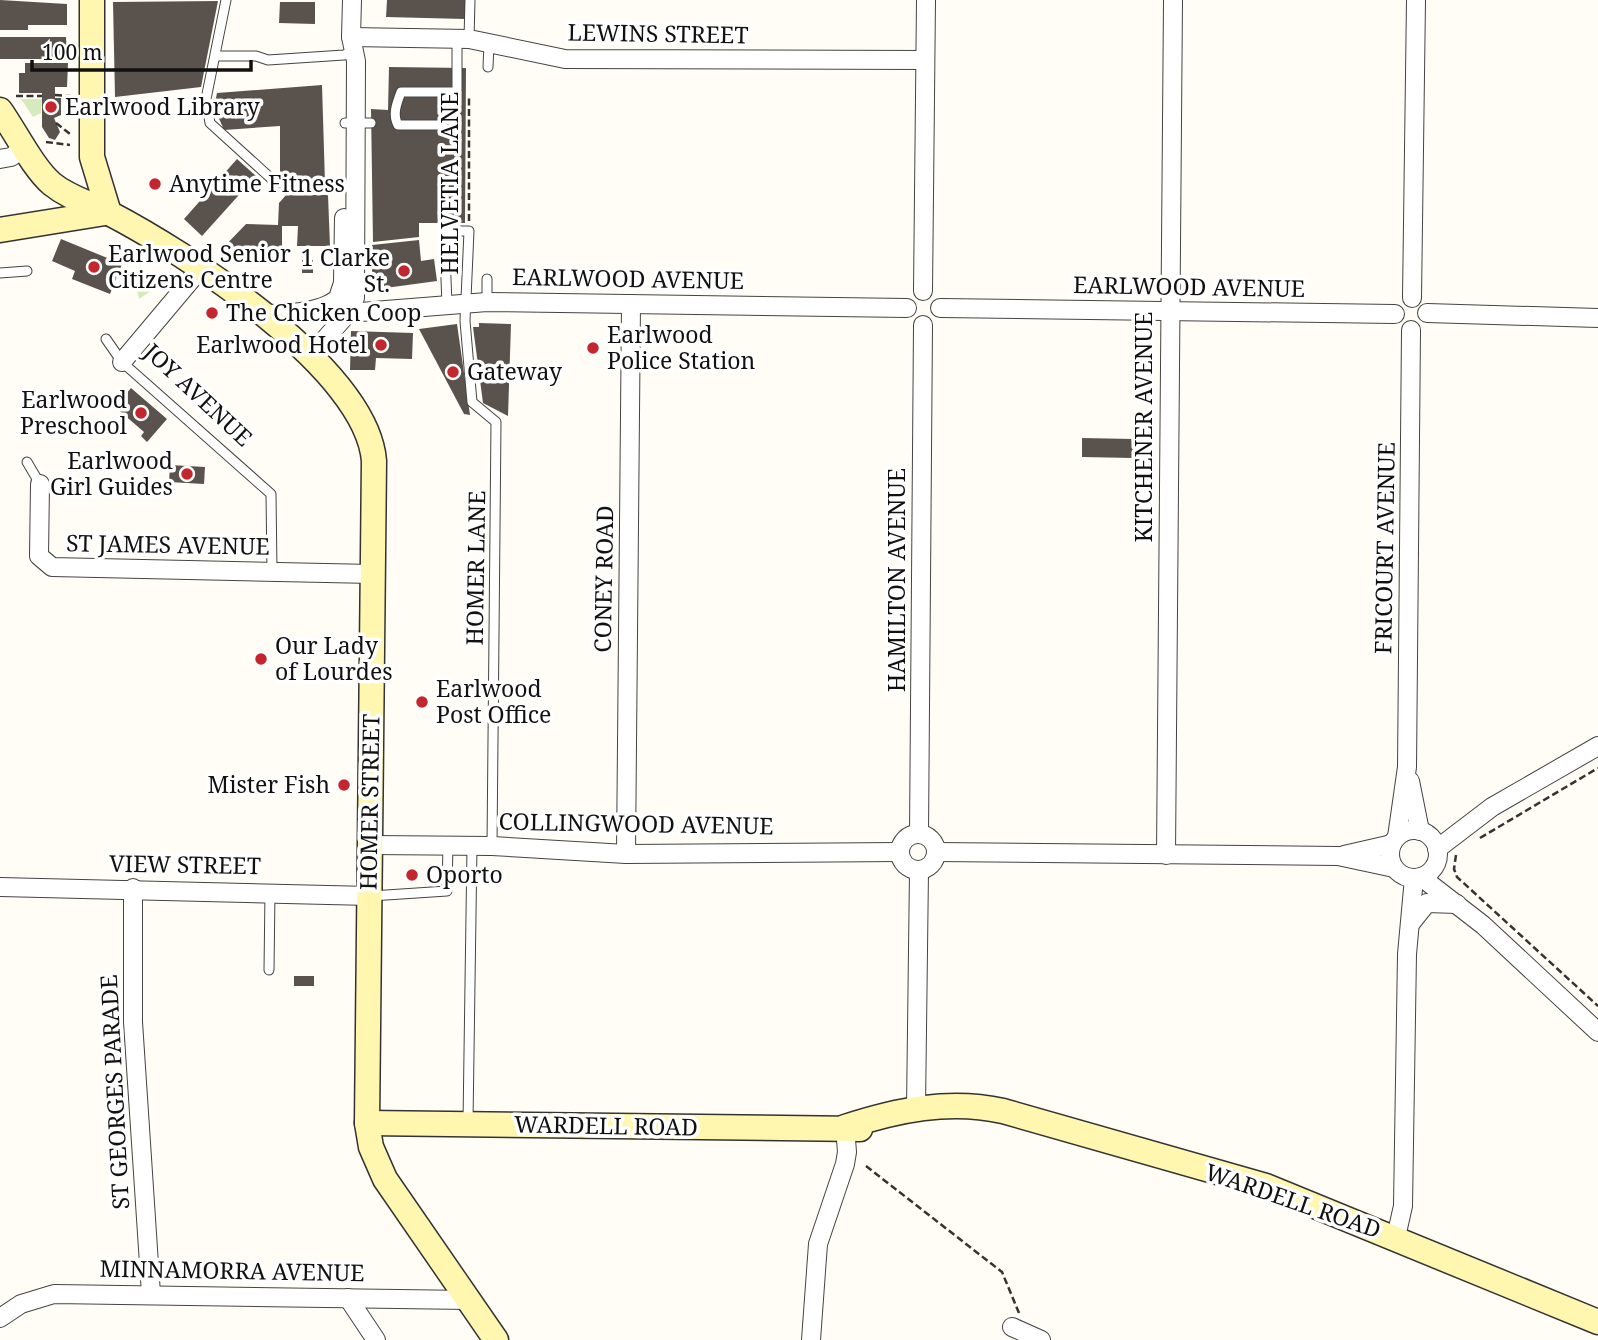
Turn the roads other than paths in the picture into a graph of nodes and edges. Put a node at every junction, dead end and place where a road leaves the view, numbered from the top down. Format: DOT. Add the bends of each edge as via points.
graph roads {
  1 [pos="92,0"];
  2 [pos="226,0"];
  3 [pos="352,0"];
  4 [pos="470,0"];
  5 [pos="926,0"];
  6 [pos="1173,0"];
  7 [pos="1416,0"];
  8 [pos="463,39"];
  9 [pos="489,44"];
  10 [pos="350,48"];
  11 [pos="216,56"];
  12 [pos="925,60"];
  13 [pos="488,67"];
  14 [pos="8,103"];
  15 [pos="443,125"];
  16 [pos="36,145"];
  17 [pos="0,159"];
  18 [pos="350,187"];
  19 [pos="109,213"];
  20 [pos="0,230"];
  21 [pos="446,231"];
  22 [pos="445,255"];
  23 [pos="350,256"];
  24 [pos="201,268"];
  25 [pos="27,271"];
  26 [pos="0,273"];
  27 [pos="487,279"];
  28 [pos="923,291"];
  29 [pos="1412,298"];
  30 [pos="468,302"];
  31 [pos="487,302"];
  32 [pos="447,304"];
  33 [pos="631,304"];
  34 [pos="907,308"];
  35 [pos="940,308"];
  36 [pos="1169,311"];
  37 [pos="260,313"];
  38 [pos="348,313"];
  39 [pos="1427,313"];
  40 [pos="1395,314"];
  41 [pos="1596,316"];
  42 [pos="923,325"];
  43 [pos="1411,330"];
  44 [pos="106,339"];
  45 [pos="311,355"];
  46 [pos="122,362"];
  47 [pos="27,462"];
  48 [pos="40,484"];
  49 [pos="272,571"];
  50 [pos="373,573"];
  51 [pos="1598,746"];
  52 [pos="1407,767"];
  53 [pos="919,834"];
  54 [pos="1394,841"];
  55 [pos="370,845"];
  56 [pos="448,845"];
  57 [pos="472,846"];
  58 [pos="492,846"];
  59 [pos="900,852"];
  60 [pos="936,852"];
  61 [pos="626,853"];
  62 [pos="1166,855"];
  63 [pos="1338,856"];
  64 [pos="1418,860"];
  65 [pos="919,870"];
  66 [pos="0,887"];
  67 [pos="133,888"];
  68 [pos="270,892"];
  69 [pos="370,896"];
  70 [pos="1457,905"];
  71 [pos="1410,925"];
  72 [pos="1483,925"];
  73 [pos="1407,954"];
  74 [pos="269,970"];
  75 [pos="1598,1032"];
  76 [pos="979,1106"];
  77 [pos="916,1109"];
  78 [pos="367,1123"];
  79 [pos="468,1124"];
  80 [pos="845,1127"];
  81 [pos="1396,1237"];
  82 [pos="150,1294"];
  83 [pos="348,1298"];
  84 [pos="469,1300"];
  85 [pos="0,1318"];
  86 [pos="1015,1320"];
  87 [pos="1598,1322"];
  88 [pos="376,1340"];
  89 [pos="496,1340"];
  90 [pos="811,1340"];
  91 [pos="1041,1340"];
  1 -- 19 [label="main road" via="92,157"];
  2 -- 11 [label="lane"];
  3 -- 10 [label="street"];
  4 -- 8 [label="lane"];
  5 -- 12 [label="street"];
  6 -- 36 [label="street, KITCHENER AVENUE"];
  7 -- 29 [label="street"];
  8 -- 9 [label="street, LEWINS STREET"];
  8 -- 10 [label="street, LEWINS STREET"];
  8 -- 15 [label="lane" via="457,92 401,92 394,118 398,125"];
  9 -- 12 [label="street, LEWINS STREET" via="565,59"];
  9 -- 13 [label="lane"];
  10 -- 11 [label="lane" via="268,60"];
  10 -- 18 [label="street" via="357,123"];
  11 -- 18 [label="lane" via="205,107 214,128 275,182"];
  12 -- 28 [label="street"];
  14 -- 16 [label="main road, HOMER STREET"];
  16 -- 17 [label="street"];
  16 -- 19 [label="main road, HOMER STREET" via="50,183"];
  18 -- 23 [label="street"];
  19 -- 20 [label="main road"];
  19 -- 24 [label="main road, HOMER STREET"];
  21 -- 30 [label="lane, HELVETIA LANE" via="469,231"];
  22 -- 32 [label="lane"];
  23 -- 37 [label="street" via="342,292 332,303"];
  23 -- 38 [label="street" via="355,298"];
  24 -- 37 [label="main road, HOMER STREET"];
  24 -- 46 [label="street, JOY AVENUE"];
  25 -- 26 [label="lane"];
  27 -- 31 [label="lane"];
  28 -- 34 [label="street" via="910,298"];
  28 -- 35 [label="street" via="937,298"];
  29 -- 39 [label="street" via="1421,301"];
  29 -- 40 [label="street" via="1400,302"];
  30 -- 31 [label="street, EARLWOOD AVENUE"];
  30 -- 32 [label="street, EARLWOOD AVENUE"];
  30 -- 58 [label="lane, HOMER LANE" via="465,321 472,401 496,422"];
  31 -- 33 [label="street, EARLWOOD AVENUE"];
  32 -- 38 [label="street, EARLWOOD AVENUE"];
  33 -- 34 [label="street, EARLWOOD AVENUE"];
  33 -- 61 [label="street, CONEY ROAD"];
  34 -- 42 [label="street" via="914,321"];
  35 -- 36 [label="street, EARLWOOD AVENUE"];
  35 -- 42 [label="street" via="937,318"];
  36 -- 40 [label="street, EARLWOOD AVENUE"];
  36 -- 62 [label="street, KITCHENER AVENUE"];
  37 -- 45 [label="main road, HOMER STREET"];
  38 -- 45 [label="street"];
  39 -- 41 [label="street"];
  39 -- 43 [label="street" via="1422,326"];
  40 -- 43 [label="street" via="1400,325"];
  42 -- 53 [label="street, HAMILTON AVENUE"];
  43 -- 52 [label="street, FRICOURT AVENUE"];
  44 -- 46 [label="lane"];
  45 -- 50 [label="main road, HOMER STREET" via="355,408 372,444"];
  46 -- 49 [label="lane, JOY AVENUE" via="271,494"];
  47 -- 48 [label="lane"];
  48 -- 49 [label="street, ST JAMES AVENUE" via="39,556 52,567"];
  49 -- 50 [label="street, ST JAMES AVENUE"];
  50 -- 55 [label="main road, HOMER STREET"];
  51 -- 64 [label="street" via="1492,807"];
  52 -- 54 [label="street, FRICOURT AVENUE"];
  52 -- 64 [label="street, FRICOURT AVENUE"];
  53 -- 59 [label="street" via="904,841"];
  53 -- 60 [label="street" via="933,842"];
  54 -- 63 [label="street"];
  54 -- 64 [label="street, FRICOURT AVENUE" via="1390,852"];
  54 -- 64 [label="street" via="1408,831"];
  55 -- 56 [label="street, COLLINGWOOD AVENUE"];
  55 -- 69 [label="main road, HOMER STREET"];
  56 -- 57 [label="street, COLLINGWOOD AVENUE"];
  56 -- 69 [label="lane" via="447,891"];
  57 -- 58 [label="street, COLLINGWOOD AVENUE"];
  57 -- 79 [label="lane"];
  58 -- 61 [label="street, COLLINGWOOD AVENUE"];
  59 -- 61 [label="street, COLLINGWOOD AVENUE"];
  59 -- 65 [label="street" via="904,863"];
  60 -- 62 [label="street"];
  60 -- 65 [label="street" via="929,867"];
  62 -- 63 [label="street"];
  63 -- 64 [label="street"];
  64 -- 70 [label="street"];
  64 -- 71 [label="street, FRICOURT AVENUE"];
  64 -- 72 [label="street"];
  64 -- 73 [label="street, FRICOURT AVENUE"];
  65 -- 77 [label="street"];
  66 -- 67 [label="street, VIEW STREET"];
  67 -- 68 [label="street, VIEW STREET"];
  67 -- 82 [label="street, ST GEORGES PARADE" via="133,1022"];
  68 -- 69 [label="street, VIEW STREET"];
  68 -- 74 [label="lane"];
  69 -- 78 [label="main road, HOMER STREET"];
  70 -- 71 [label="street" via="1427,903"];
  70 -- 72 [label="street"];
  71 -- 73 [label="street, FRICOURT AVENUE"];
  72 -- 75 [label="street"];
  73 -- 81 [label="street, FRICOURT AVENUE" via="1403,1206"];
  76 -- 77 [label="main road, WARDELL ROAD" via="944,1104"];
  76 -- 80 [label="main road, WARDELL ROAD" via="865,1130"];
  76 -- 81 [label="main road, WARDELL ROAD" via="1266,1186"];
  77 -- 80 [label="main road, WARDELL ROAD"];
  78 -- 79 [label="main road, WARDELL ROAD"];
  78 -- 84 [label="main road, HOMER STREET" via="371,1147 385,1179"];
  79 -- 80 [label="main road, WARDELL ROAD"];
  80 -- 90 [label="street" via="845,1164 818,1244"];
  81 -- 87 [label="main road, WARDELL ROAD"];
  82 -- 83 [label="street, MINNAMORRA AVENUE"];
  82 -- 85 [label="street, MINNAMORRA AVENUE" via="54,1294 21,1304"];
  83 -- 84 [label="street, MINNAMORRA AVENUE"];
  83 -- 88 [label="street"];
  84 -- 89 [label="main road, HOMER STREET"];
  86 -- 91 [label="street"];
}
